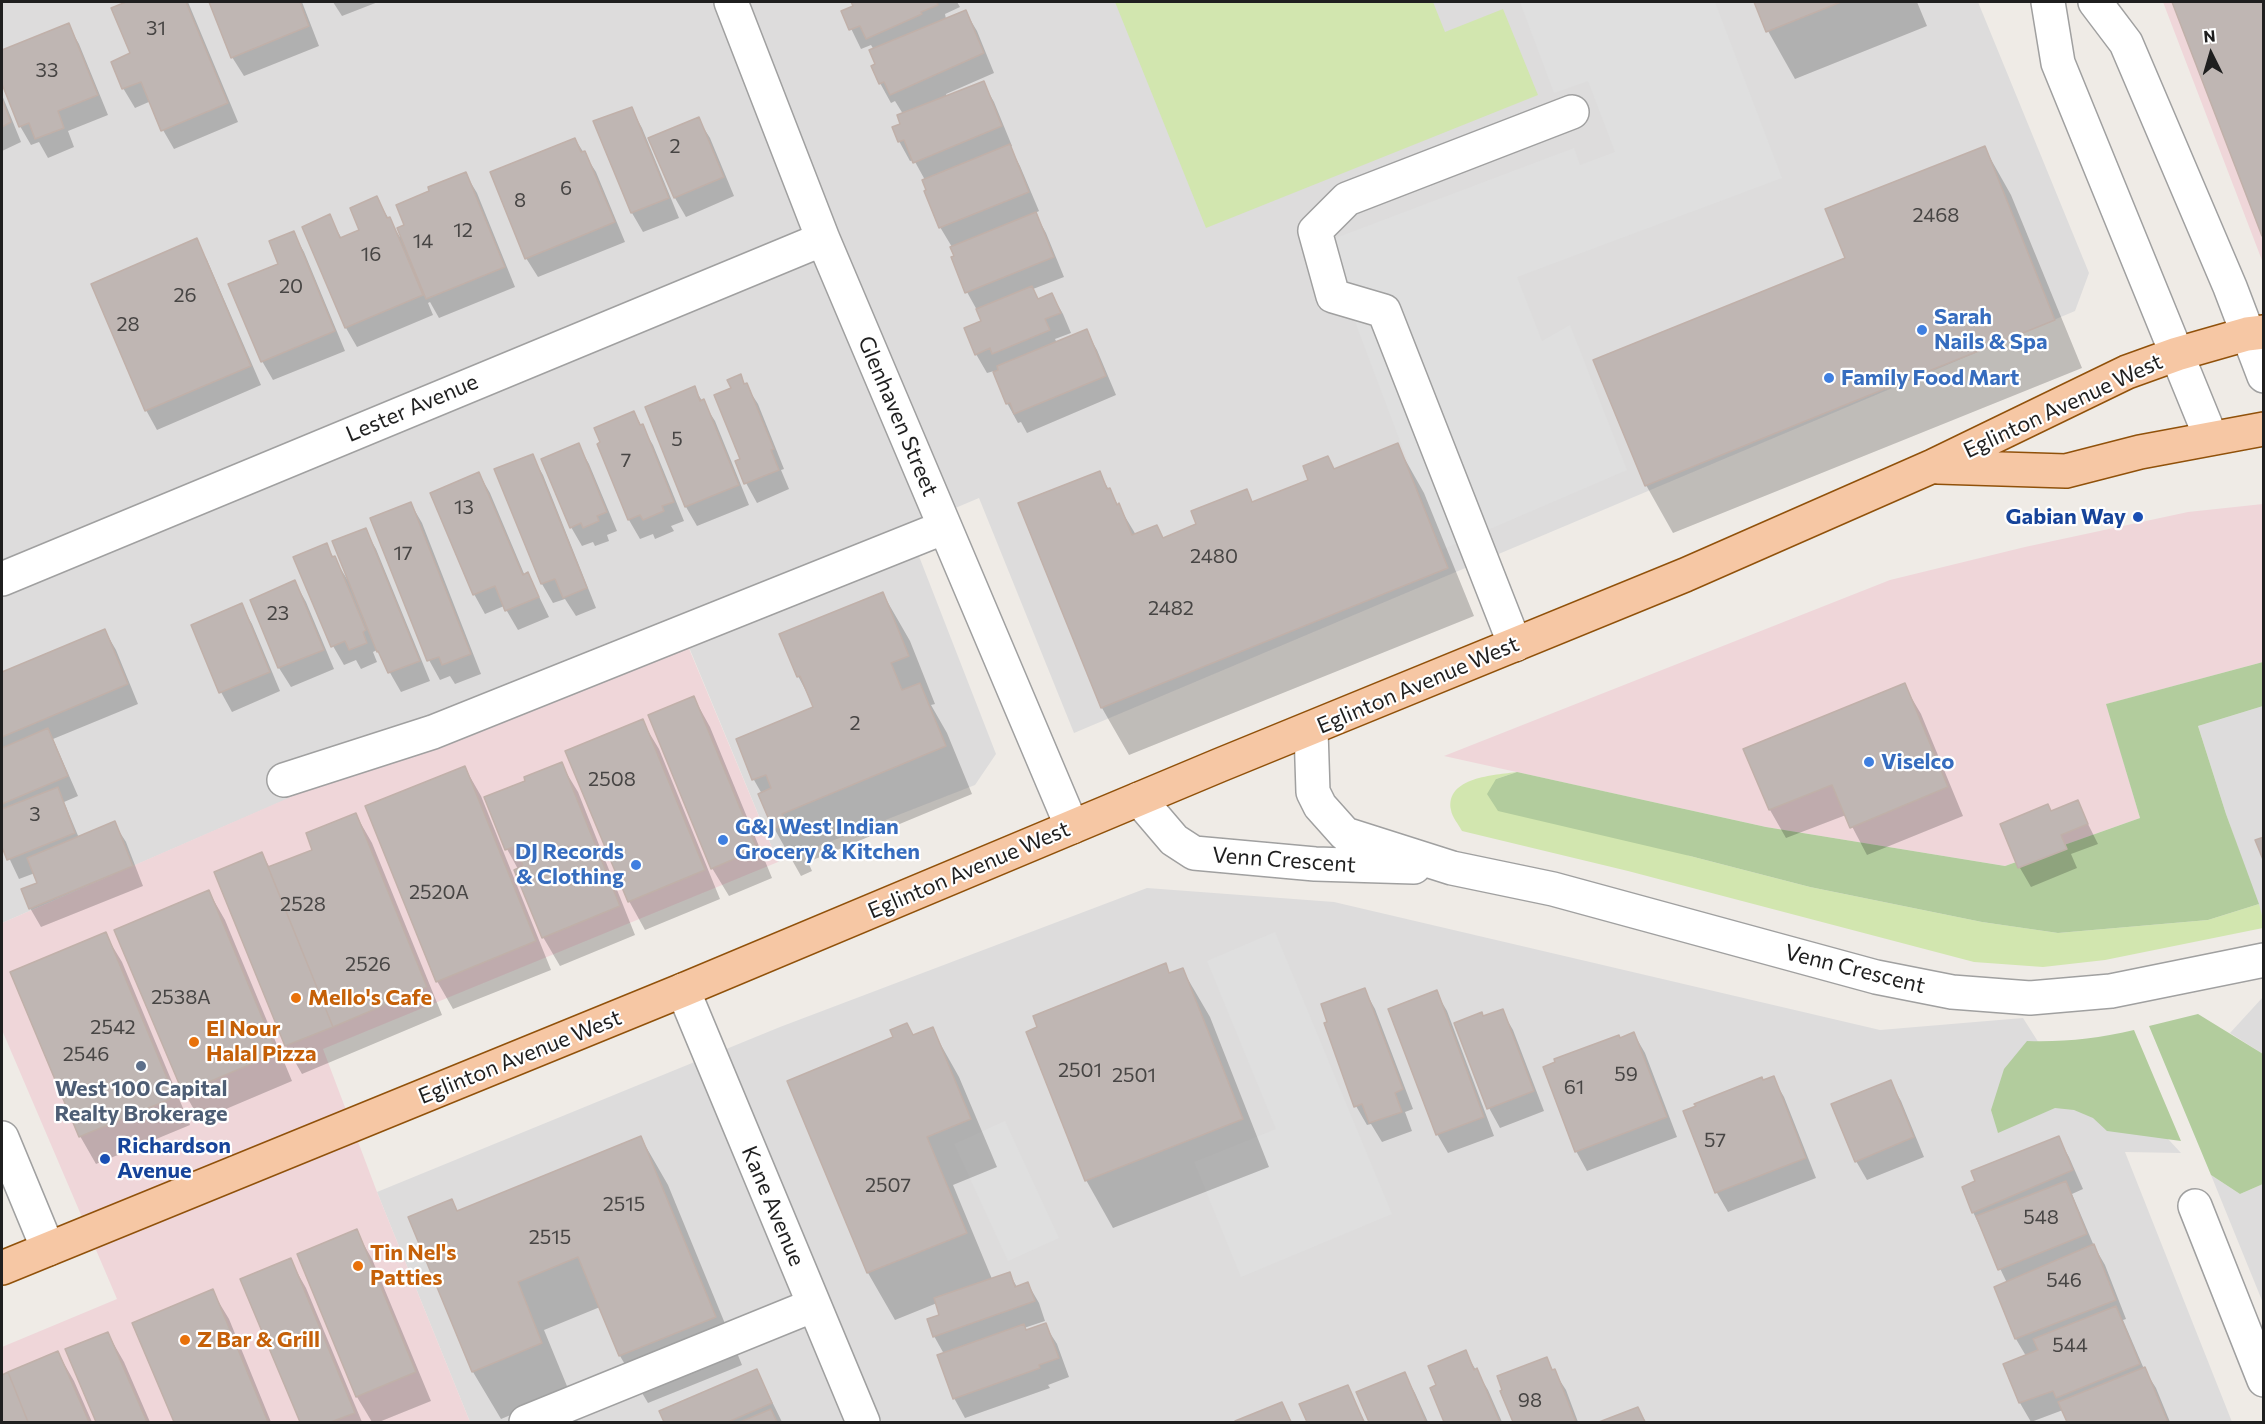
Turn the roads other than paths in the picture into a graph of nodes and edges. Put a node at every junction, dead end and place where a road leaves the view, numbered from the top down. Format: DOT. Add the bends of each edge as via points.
graph roads {
  1 [pos="731,2"];
  2 [pos="2048,2"];
  3 [pos="2094,2"];
  4 [pos="1572,111"];
  5 [pos="823,239"];
  6 [pos="2255,333"];
  7 [pos="2177,354"];
  8 [pos="2264,376"];
  9 [pos="2264,429"];
  10 [pos="2211,438"];
  11 [pos="1933,466"];
  12 [pos="945,527"];
  13 [pos="2,579"];
  14 [pos="1515,645"];
  15 [pos="1311,730"];
  16 [pos="284,780"];
  17 [pos="1139,800"];
  18 [pos="1072,827"];
  19 [pos="1452,868"];
  20 [pos="2264,960"];
  21 [pos="683,990"];
  22 [pos="2,1138"];
  23 [pos="2194,1206"];
  24 [pos="48,1249"];
  25 [pos="2,1268"];
  26 [pos="814,1305"];
  27 [pos="2264,1380"];
  28 [pos="526,1422"];
  29 [pos="863,1422"];
  1 -- 5 [label="street, Glenhaven Street"];
  2 -- 7 [label="street" via="2058,63"];
  3 -- 6 [label="street" via="2126,44 2230,287"];
  4 -- 14 [label="street" via="1347,199 1315,231 1333,296 1384,311"];
  5 -- 12 [label="street, Glenhaven Street"];
  5 -- 13 [label="street, Lester Avenue"];
  6 -- 7 [label="main road, Eglinton Avenue West"];
  6 -- 8 [label="street"];
  7 -- 10 [label="street"];
  7 -- 11 [label="main road, Eglinton Avenue West" via="2127,372"];
  9 -- 10 [label="main road, Eglinton Avenue West"];
  10 -- 11 [label="main road, Eglinton Avenue West" via="2066,471"];
  11 -- 14 [label="main road, Eglinton Avenue West"];
  12 -- 16 [label="street" via="433,732"];
  12 -- 18 [label="street, Glenhaven Street"];
  14 -- 15 [label="main road, Eglinton Avenue West"];
  15 -- 17 [label="main road, Eglinton Avenue West"];
  15 -- 19 [label="street, Venn Crescent" via="1313,792 1345,834"];
  17 -- 18 [label="main road, Eglinton Avenue West"];
  17 -- 19 [label="street, Venn Crescent" via="1174,840 1194,853 1315,864"];
  18 -- 21 [label="main road, Eglinton Avenue West"];
  19 -- 20 [label="street, Venn Crescent" via="1553,889 1876,977 1952,992 2030,998 2111,991"];
  21 -- 24 [label="main road, Eglinton Avenue West"];
  21 -- 26 [label="street, Kane Avenue"];
  22 -- 24 [label="street"];
  23 -- 27 [label="street"];
  24 -- 25 [label="main road, Eglinton Avenue West"];
  26 -- 28 [label="street"];
  26 -- 29 [label="street, Kane Avenue"];
}
